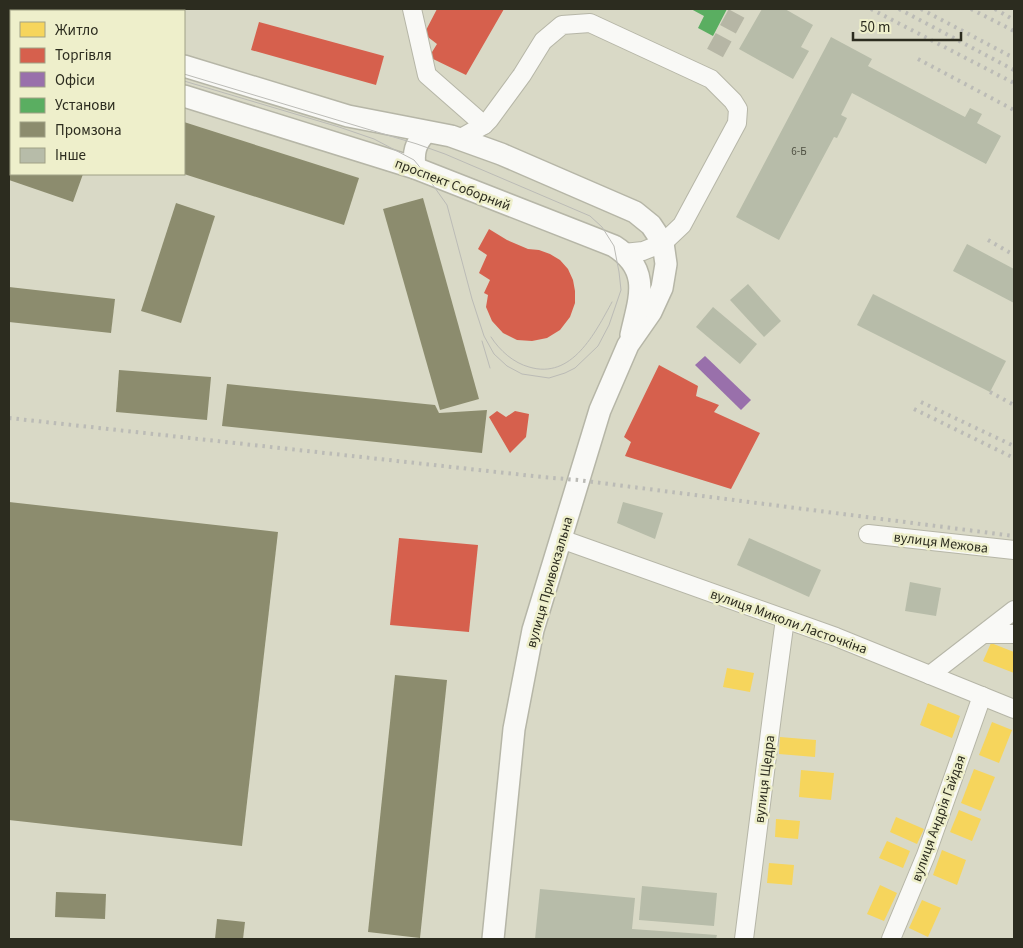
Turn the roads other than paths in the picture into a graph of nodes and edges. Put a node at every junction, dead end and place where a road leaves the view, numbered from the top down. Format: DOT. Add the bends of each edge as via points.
graph roads {
  1 [pos="412,9"];
  2 [pos="185,66"];
  3 [pos="185,96"];
  4 [pos="484,125"];
  5 [pos="426,132"];
  6 [pos="459,139"];
  7 [pos="415,168"];
  8 [pos="663,243"];
  9 [pos="624,252"];
  10 [pos="628,345"];
  11 [pos="868,534"];
  12 [pos="561,539"];
  13 [pos="1014,550"];
  14 [pos="1014,610"];
  15 [pos="785,619"];
  16 [pos="984,634"];
  17 [pos="1014,634"];
  18 [pos="930,675"];
  19 [pos="982,696"];
  20 [pos="1014,709"];
  21 [pos="493,939"];
  22 [pos="744,939"];
  23 [pos="891,939"];
  1 -- 4 [label="street" via="426,75"];
  2 -- 5 [label="main road" via="348,116"];
  3 -- 7 [label="main road, проспект Соборний"];
  4 -- 6 [label="street"];
  4 -- 8 [label="street" via="522,75 543,40 562,25 590,23 712,79 738,109 737,123 682,225"];
  5 -- 6 [label="main road"];
  5 -- 7 [label="main road" via="414,150"];
  6 -- 8 [label="main road" via="635,212 651,225"];
  7 -- 9 [label="main road, проспект Соборний"];
  8 -- 9 [label="street" via="644,251"];
  8 -- 10 [label="main road, вулиця Привокзальна" via="666,264 662,288 651,312"];
  9 -- 10 [label="main road" via="637,270 640,282"];
  10 -- 12 [label="main road, вулиця Привокзальна" via="595,422"];
  11 -- 13 [label="street, вулиця Межова"];
  12 -- 15 [label="street, вулиця Миколи Ласточкіна"];
  12 -- 21 [label="main road, вулиця Привокзальна" via="533,630 514,729"];
  14 -- 16 [label="street"];
  15 -- 18 [label="street, вулиця Миколи Ласточкіна"];
  15 -- 22 [label="street, вулиця Щедра"];
  16 -- 17 [label="street"];
  16 -- 18 [label="street"];
  18 -- 19 [label="street, вулиця Миколи Ласточкіна"];
  19 -- 20 [label="street, вулиця Миколи Ласточкіна"];
  19 -- 23 [label="street, вулиця Андрія Гайдая" via="926,855"];
}
